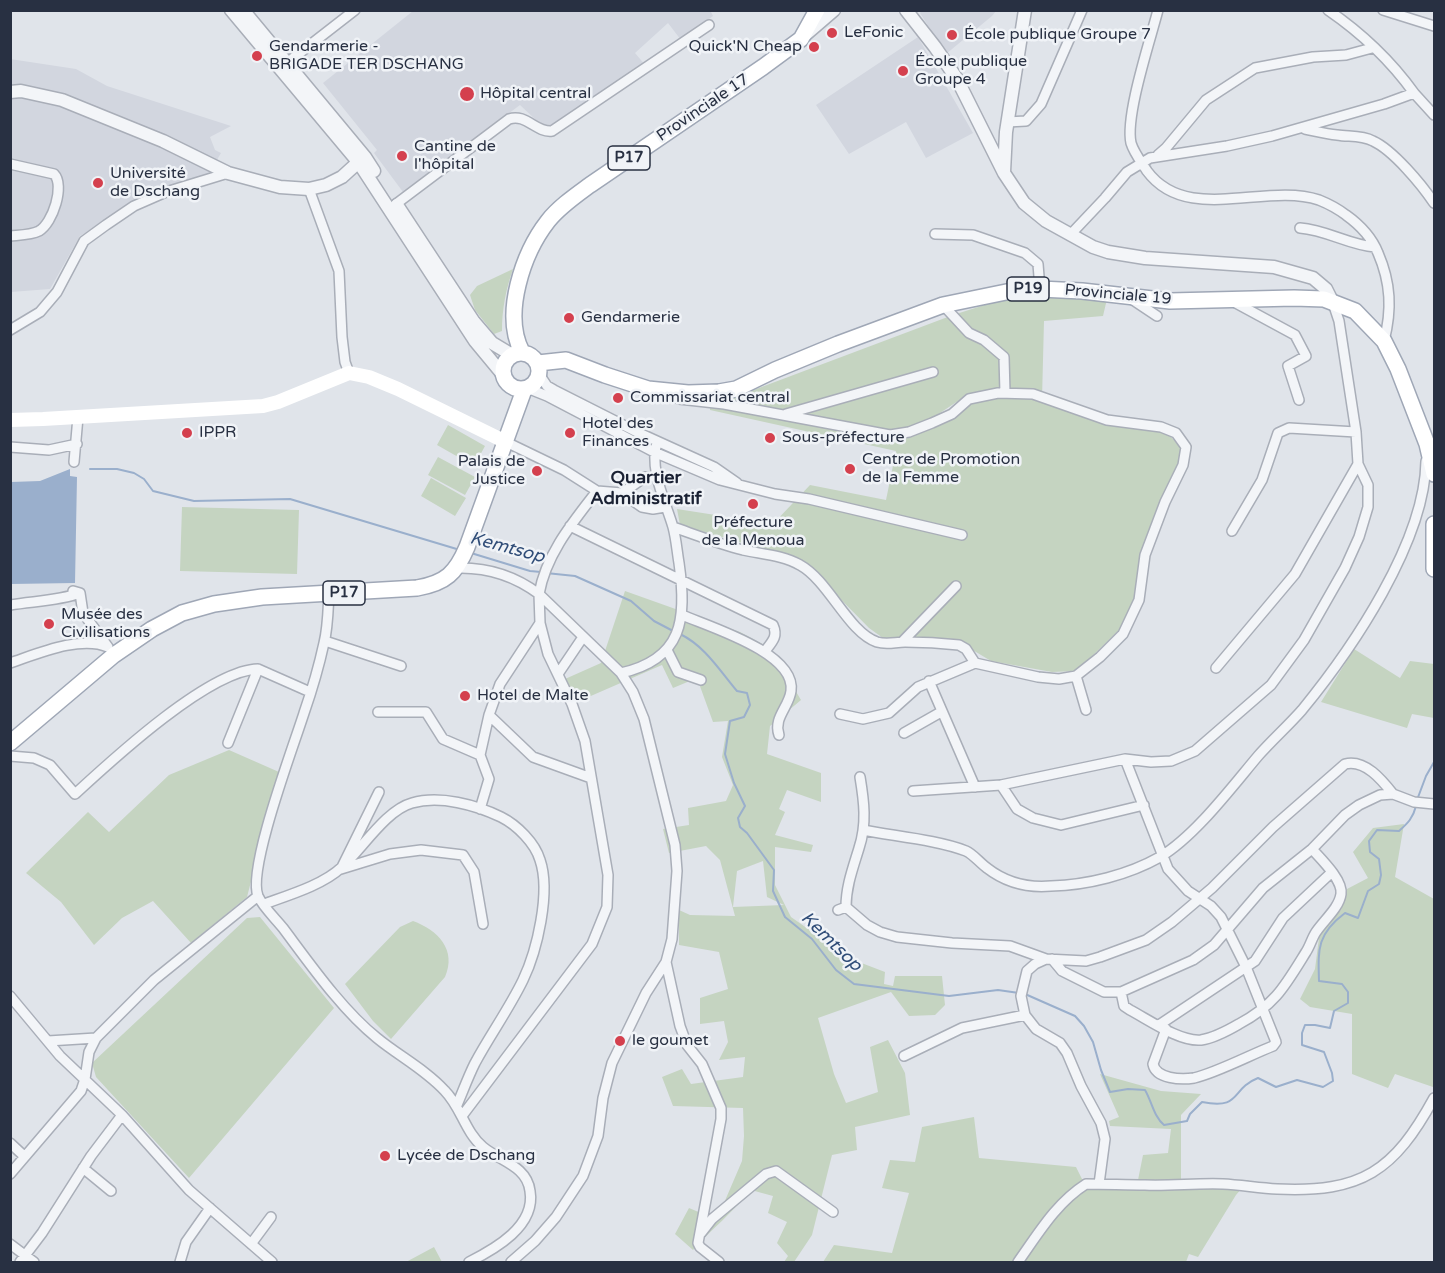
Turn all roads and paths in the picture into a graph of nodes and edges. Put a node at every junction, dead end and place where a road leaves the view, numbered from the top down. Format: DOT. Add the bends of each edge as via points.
graph roads {
  1 [pos="231,10"];
  2 [pos="243,10"];
  3 [pos="355,10"];
  4 [pos="817,10"];
  5 [pos="834,10"];
  6 [pos="906,10"];
  7 [pos="1025,10"];
  8 [pos="1082,10"];
  9 [pos="1158,10"];
  10 [pos="1328,10"];
  11 [pos="1383,10"];
  12 [pos="709,26"];
  13 [pos="1434,26"];
  14 [pos="801,39"];
  15 [pos="1372,48"];
  16 [pos="284,65"];
  17 [pos="10,92"];
  18 [pos="1414,93"];
  19 [pos="1434,115"];
  20 [pos="1007,122"];
  21 [pos="1302,128"];
  22 [pos="1158,156"];
  23 [pos="362,160"];
  24 [pos="1142,163"];
  25 [pos="10,164"];
  26 [pos="228,173"];
  27 [pos="1004,173"];
  28 [pos="309,189"];
  29 [pos="1434,203"];
  30 [pos="396,204"];
  31 [pos="1300,228"];
  32 [pos="935,234"];
  33 [pos="1070,235"];
  34 [pos="10,236"];
  35 [pos="1375,247"];
  36 [pos="1040,289"];
  37 [pos="451,294"];
  38 [pos="1128,297"];
  39 [pos="1229,300"];
  40 [pos="1334,303"];
  41 [pos="943,305"];
  42 [pos="1157,316"];
  43 [pos="10,330"];
  44 [pos="1384,341"];
  45 [pos="517,353"];
  46 [pos="539,368"];
  47 [pos="933,372"];
  48 [pos="349,373"];
  49 [pos="504,375"];
  50 [pos="525,389"];
  51 [pos="661,390"];
  52 [pos="1005,393"];
  53 [pos="1299,400"];
  54 [pos="784,415"];
  55 [pos="78,417"];
  56 [pos="10,420"];
  57 [pos="1356,432"];
  58 [pos="506,442"];
  59 [pos="76,444"];
  60 [pos="1427,444"];
  61 [pos="10,447"];
  62 [pos="656,447"];
  63 [pos="74,462"];
  64 [pos="1358,464"];
  65 [pos="1434,465"];
  66 [pos="657,476"];
  67 [pos="597,491"];
  68 [pos="622,493"];
  69 [pos="665,507"];
  70 [pos="1434,524"];
  71 [pos="570,526"];
  72 [pos="673,527"];
  73 [pos="1232,531"];
  74 [pos="962,535"];
  75 [pos="462,558"];
  76 [pos="1434,568"];
  77 [pos="681,582"];
  78 [pos="956,586"];
  79 [pos="328,593"];
  80 [pos="539,594"];
  81 [pos="10,605"];
  82 [pos="682,615"];
  83 [pos="540,622"];
  84 [pos="583,637"];
  85 [pos="325,641"];
  86 [pos="902,642"];
  87 [pos="667,650"];
  88 [pos="111,651"];
  89 [pos="765,651"];
  90 [pos="10,663"];
  91 [pos="975,663"];
  92 [pos="401,666"];
  93 [pos="1216,668"];
  94 [pos="258,669"];
  95 [pos="621,673"];
  96 [pos="558,674"];
  97 [pos="1076,676"];
  98 [pos="701,680"];
  99 [pos="929,681"];
  100 [pos="310,692"];
  101 [pos="1086,710"];
  102 [pos="378,712"];
  103 [pos="941,712"];
  104 [pos="840,714"];
  105 [pos="489,715"];
  106 [pos="904,733"];
  107 [pos="779,735"];
  108 [pos="10,743"];
  109 [pos="228,743"];
  110 [pos="480,755"];
  111 [pos="10,756"];
  112 [pos="1125,759"];
  113 [pos="860,777"];
  114 [pos="591,778"];
  115 [pos="1001,785"];
  116 [pos="975,787"];
  117 [pos="913,791"];
  118 [pos="379,792"];
  119 [pos="1393,794"];
  120 [pos="1434,804"];
  121 [pos="1144,805"];
  122 [pos="480,809"];
  123 [pos="863,830"];
  124 [pos="1312,849"];
  125 [pos="1162,855"];
  126 [pos="341,869"];
  127 [pos="1332,872"];
  128 [pos="1200,898"];
  129 [pos="261,900"];
  130 [pos="483,924"];
  131 [pos="1228,930"];
  132 [pos="1049,959"];
  133 [pos="666,962"];
  134 [pos="1246,968"];
  135 [pos="1121,992"];
  136 [pos="10,996"];
  137 [pos="1263,1010"];
  138 [pos="1025,1015"];
  139 [pos="1163,1027"];
  140 [pos="96,1038"];
  141 [pos="48,1041"];
  142 [pos="904,1056"];
  143 [pos="86,1079"];
  144 [pos="1434,1098"];
  145 [pos="457,1105"];
  146 [pos="123,1115"];
  147 [pos="462,1116"];
  148 [pos="10,1143"];
  149 [pos="24,1156"];
  150 [pos="83,1168"];
  151 [pos="10,1174"];
  152 [pos="1099,1184"];
  153 [pos="111,1191"];
  154 [pos="210,1209"];
  155 [pos="833,1212"];
  156 [pos="271,1217"];
  157 [pos="699,1234"];
  158 [pos="10,1244"];
  159 [pos="251,1244"];
  160 [pos="23,1260"];
  161 [pos="34,1263"];
  162 [pos="180,1263"];
  163 [pos="272,1263"];
  164 [pos="469,1263"];
  165 [pos="510,1263"];
  166 [pos="719,1263"];
  167 [pos="1018,1263"];
  1 -- 16 [label="street"];
  2 -- 16 [label="street"];
  3 -- 16 [label="street"];
  4 -- 14 [label="main road, Provinciale 17 / P17"];
  5 -- 14 [label="street"];
  6 -- 27 [label="street" via="957,79"];
  7 -- 20 [label="street"];
  8 -- 20 [label="street" via="1041,104 1026,121"];
  9 -- 24 [label="street" via="1130,124 1132,145"];
  10 -- 15 [label="street" via="1363,36"];
  11 -- 13 [label="street"];
  12 -- 30 [label="street" via="552,131 521,117 509,119"];
  14 -- 45 [label="main road, Provinciale 17 / P17" via="590,185 549,219 537,237 518,285 514,325"];
  15 -- 18 [label="street"];
  15 -- 22 [label="street" via="1255,68 1206,100"];
  16 -- 23 [label="street"];
  17 -- 26 [label="street" via="41,95 95,112"];
  18 -- 19 [label="street"];
  18 -- 21 [label="street"];
  20 -- 27 [label="street"];
  21 -- 22 [label="street" via="1227,146"];
  21 -- 29 [label="street" via="1373,141 1406,169"];
  22 -- 24 [label="street"];
  23 -- 28 [label="street" via="334,181"];
  23 -- 30 [label="street"];
  23 -- 37 [label="street"];
  24 -- 33 [label="street" via="1127,172"];
  24 -- 35 [label="street" via="1160,185 1179,196 1317,199 1356,223"];
  25 -- 34 [label="street" via="54,174 59,185 53,212 44,227 30,234"];
  26 -- 28 [label="street" via="280,187"];
  26 -- 43 [label="street" via="166,192 134,206 106,225 84,241 57,292 40,312"];
  27 -- 33 [label="street" via="1024,203"];
  28 -- 48 [label="street" via="339,271 342,337"];
  30 -- 37 [label="street"];
  31 -- 35 [label="street"];
  32 -- 36 [label="street" via="973,235 1026,253 1038,264"];
  33 -- 40 [label="street" via="1093,248 1144,258 1275,267 1313,278"];
  35 -- 44 [label="street" via="1390,296"];
  36 -- 38 [label="main road, Provinciale 19 / P19"];
  36 -- 41 [label="main road, Provinciale 19 / P19"];
  37 -- 45 [label="street" via="492,343"];
  37 -- 49 [label="street" via="475,340"];
  38 -- 39 [label="main road, Provinciale 19 / P19"];
  38 -- 42 [label="street"];
  39 -- 40 [label="main road, Provinciale 19 / P19" via="1310,297"];
  39 -- 53 [label="street" via="1295,335 1306,356 1288,366"];
  40 -- 44 [label="main road, Provinciale 19 / P19" via="1355,311"];
  40 -- 57 [label="street"];
  41 -- 51 [label="main road, Provinciale 19 / P19" via="736,388 703,394"];
  41 -- 52 [label="street" via="969,333 1004,357"];
  44 -- 60 [label="main road, Provinciale 19 / P19"];
  45 -- 46 [label="main road" via="531,355"];
  45 -- 49 [label="main road" via="504,364"];
  46 -- 50 [label="main road" via="535,383"];
  46 -- 51 [label="main road, Provinciale 19 / P19" via="567,360 631,384"];
  46 -- 62 [label="street" via="547,386"];
  47 -- 54 [label="street"];
  48 -- 55 [label="main road" via="263,406"];
  48 -- 58 [label="main road" via="398,389"];
  49 -- 50 [label="main road" via="511,386"];
  50 -- 58 [label="main road"];
  50 -- 62 [label="street"];
  51 -- 54 [label="street" via="679,399"];
  52 -- 54 [label="street" via="969,399 952,414 909,432 890,435"];
  52 -- 97 [label="street" via="1033,394 1107,420 1161,427 1176,433 1186,447 1183,465 1145,555 1138,600 1123,634"];
  55 -- 56 [label="main road"];
  55 -- 59 [label="street"];
  57 -- 64 [label="street"];
  57 -- 73 [label="street" via="1289,428 1278,433 1262,480"];
  58 -- 67 [label="street"];
  58 -- 75 [label="main road"];
  59 -- 61 [label="street" via="49,450"];
  59 -- 63 [label="street"];
  60 -- 65 [label="main road, Provinciale 19 / P19"];
  60 -- 125 [label="street" via="1426,477 1419,504 1401,555 1376,604 1301,711 1216,806"];
  62 -- 66 [label="street"];
  62 -- 74 [label="street" via="720,480"];
  64 -- 93 [label="street" via="1295,574"];
  64 -- 112 [label="street" via="1368,485 1368,507 1359,537 1312,628 1271,685 1195,751 1171,761"];
  66 -- 68 [label="street" via="645,477"];
  66 -- 69 [label="street"];
  67 -- 68 [label="street"];
  67 -- 71 [label="street"];
  68 -- 69 [label="street" via="642,507"];
  69 -- 72 [label="street"];
  70 -- 76 [label="main road"];
  71 -- 77 [label="street"];
  71 -- 80 [label="street" via="544,574"];
  72 -- 77 [label="street"];
  72 -- 86 [label="street" via="801,565 868,637 883,643"];
  75 -- 79 [label="main road, P17" via="435,585"];
  75 -- 80 [label="street" via="472,568 505,575"];
  77 -- 82 [label="street"];
  77 -- 89 [label="street" via="773,625 775,639"];
  78 -- 86 [label="street"];
  79 -- 85 [label="street"];
  79 -- 88 [label="main road, P17" via="262,597 196,609"];
  80 -- 83 [label="street"];
  80 -- 84 [label="street"];
  81 -- 88 [label="street" via="63,599 76,592 83,613"];
  82 -- 87 [label="street"];
  82 -- 89 [label="street"];
  83 -- 96 [label="street"];
  83 -- 105 [label="street" via="500,684"];
  84 -- 95 [label="street"];
  84 -- 96 [label="street"];
  85 -- 92 [label="street"];
  85 -- 100 [label="street"];
  86 -- 91 [label="street" via="960,645"];
  87 -- 95 [label="street" via="640,669"];
  87 -- 98 [label="street" via="678,672"];
  88 -- 90 [label="street" via="88,643"];
  88 -- 108 [label="main road, P17"];
  89 -- 107 [label="street" via="789,677 791,689 777,724"];
  91 -- 97 [label="street" via="1048,678"];
  91 -- 99 [label="street"];
  94 -- 100 [label="street"];
  94 -- 109 [label="street"];
  94 -- 111 [label="street" via="206,687 122,751 75,794 50,765 34,758"];
  95 -- 133 [label="street" via="644,719 675,845 672,939"];
  96 -- 114 [label="street" via="585,741"];
  97 -- 101 [label="street"];
  99 -- 103 [label="street"];
  99 -- 104 [label="street" via="910,692 889,713 863,719"];
  100 -- 129 [label="street" via="259,862"];
  102 -- 110 [label="street" via="426,712 443,739"];
  103 -- 106 [label="street"];
  103 -- 116 [label="street"];
  105 -- 110 [label="street"];
  105 -- 114 [label="street" via="533,757"];
  110 -- 122 [label="street" via="489,779"];
  112 -- 115 [label="street"];
  112 -- 121 [label="street"];
  113 -- 123 [label="street"];
  114 -- 147 [label="street" via="608,875 607,908 592,944"];
  115 -- 116 [label="street"];
  115 -- 121 [label="street" via="1017,809 1061,825"];
  116 -- 117 [label="street"];
  118 -- 126 [label="street"];
  119 -- 120 [label="street"];
  119 -- 124 [label="street" via="1380,795 1359,805"];
  119 -- 128 [label="street" via="1361,764 1345,764"];
  121 -- 125 [label="street"];
  122 -- 126 [label="street" via="433,800 411,803 391,816"];
  122 -- 145 [label="street" via="510,821 540,859 544,883 542,912 524,979 475,1063"];
  123 -- 125 [label="street" via="968,852 1005,880 1028,885 1051,886 1117,875"];
  123 -- 132 [label="street" via="842,909 880,932 897,937 1010,946"];
  124 -- 127 [label="street"];
  124 -- 131 [label="street" via="1263,888"];
  125 -- 128 [label="street" via="1176,879"];
  126 -- 129 [label="street" via="305,889"];
  126 -- 130 [label="street" via="390,854 421,850 463,855 474,872"];
  127 -- 134 [label="street" via="1283,918 1255,961"];
  127 -- 137 [label="street" via="1341,886 1338,901 1283,987"];
  128 -- 131 [label="street" via="1221,917"];
  128 -- 132 [label="street" via="1157,934 1125,949 1086,961"];
  129 -- 140 [label="street" via="154,980"];
  129 -- 145 [label="street" via="329,989 367,1029 429,1075"];
  131 -- 134 [label="street"];
  131 -- 135 [label="street" via="1193,960"];
  132 -- 135 [label="street" via="1062,971 1104,992"];
  132 -- 138 [label="street" via="1027,971 1021,996"];
  133 -- 157 [label="street" via="683,1035 702,1064 721,1108"];
  133 -- 165 [label="street" via="646,993 612,1063 598,1136 583,1176 556,1217"];
  134 -- 137 [label="street"];
  134 -- 139 [label="street"];
  135 -- 139 [label="street" via="1124,1006"];
  136 -- 141 [label="street"];
  137 -- 139 [label="street" via="1200,1040 1185,1039"];
  137 -- 139 [label="street" via="1275,1037 1273,1046 1194,1078 1158,1074 1154,1070"];
  138 -- 142 [label="street" via="962,1028"];
  138 -- 152 [label="street" via="1036,1029 1060,1043 1068,1053 1101,1123 1105,1139"];
  140 -- 141 [label="street"];
  140 -- 143 [label="street" via="89,1052"];
  141 -- 143 [label="street"];
  143 -- 146 [label="street"];
  143 -- 149 [label="street" via="81,1091"];
  144 -- 152 [label="street" via="1411,1137 1380,1168 1360,1180 1318,1189"];
  145 -- 147 [label="street"];
  146 -- 150 [label="street"];
  146 -- 154 [label="street"];
  147 -- 164 [label="street" via="483,1147 528,1180 531,1193 524,1219 514,1232"];
  148 -- 149 [label="street"];
  149 -- 151 [label="street"];
  150 -- 153 [label="street"];
  150 -- 160 [label="street"];
  152 -- 167 [label="street" via="1086,1184 1054,1210"];
  154 -- 159 [label="street"];
  154 -- 162 [label="street" via="186,1242"];
  155 -- 157 [label="street" via="772,1171"];
  156 -- 159 [label="street"];
  157 -- 166 [label="street" via="700,1247"];
  158 -- 160 [label="street"];
  159 -- 163 [label="street"];
  160 -- 161 [label="street"];
}
